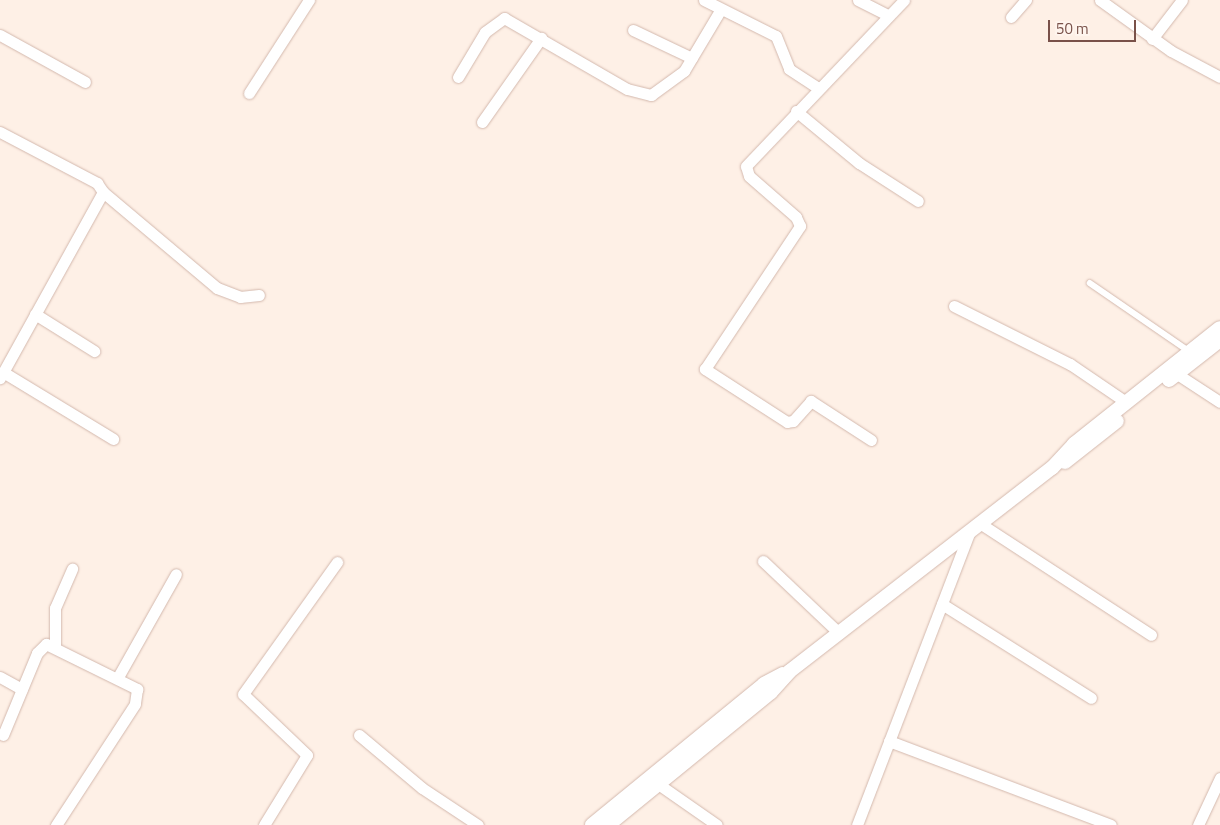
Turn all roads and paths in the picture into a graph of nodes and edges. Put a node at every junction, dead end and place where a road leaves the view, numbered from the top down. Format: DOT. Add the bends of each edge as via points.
graph roads {
  1 [pos="309,0"];
  2 [pos="704,0"];
  3 [pos="858,0"];
  4 [pos="904,0"];
  5 [pos="1026,0"];
  6 [pos="1100,0"];
  7 [pos="1182,0"];
  8 [pos="1117,4"];
  9 [pos="721,8"];
  10 [pos="888,15"];
  11 [pos="1011,17"];
  12 [pos="633,30"];
  13 [pos="0,35"];
  14 [pos="541,38"];
  15 [pos="1152,39"];
  16 [pos="692,58"];
  17 [pos="1219,76"];
  18 [pos="458,77"];
  19 [pos="85,82"];
  20 [pos="818,88"];
  21 [pos="250,94"];
  22 [pos="796,111"];
  23 [pos="482,122"];
  24 [pos="0,132"];
  25 [pos="103,192"];
  26 [pos="918,201"];
  27 [pos="1090,283"];
  28 [pos="259,295"];
  29 [pos="954,306"];
  30 [pos="35,314"];
  31 [pos="1220,328"];
  32 [pos="1220,340"];
  33 [pos="94,350"];
  34 [pos="1190,351"];
  35 [pos="1177,374"];
  36 [pos="2,375"];
  37 [pos="1126,402"];
  38 [pos="1220,402"];
  39 [pos="113,439"];
  40 [pos="871,440"];
  41 [pos="1052,468"];
  42 [pos="981,524"];
  43 [pos="969,533"];
  44 [pos="763,561"];
  45 [pos="337,562"];
  46 [pos="72,569"];
  47 [pos="176,574"];
  48 [pos="942,604"];
  49 [pos="839,633"];
  50 [pos="1151,635"];
  51 [pos="55,645"];
  52 [pos="118,676"];
  53 [pos="0,677"];
  54 [pos="22,688"];
  55 [pos="1091,698"];
  56 [pos="3,735"];
  57 [pos="359,736"];
  58 [pos="890,740"];
  59 [pos="1220,778"];
  60 [pos="654,781"];
  61 [pos="56,825"];
  62 [pos="264,825"];
  63 [pos="478,825"];
  64 [pos="592,825"];
  65 [pos="608,825"];
  66 [pos="717,825"];
  67 [pos="857,825"];
  68 [pos="1111,825"];
  69 [pos="1198,825"];
  1 -- 21 [label="street"];
  2 -- 9 [label="street"];
  3 -- 10 [label="street"];
  4 -- 10 [label="street"];
  5 -- 11 [label="street"];
  6 -- 8 [label="street"];
  7 -- 15 [label="street"];
  8 -- 15 [label="street"];
  9 -- 16 [label="street"];
  9 -- 20 [label="street" via="776,36 789,70"];
  10 -- 20 [label="street"];
  12 -- 16 [label="street"];
  13 -- 19 [label="street"];
  14 -- 16 [label="street" via="645,96 680,76"];
  14 -- 18 [label="street" via="498,18"];
  14 -- 23 [label="street"];
  15 -- 17 [label="street"];
  20 -- 22 [label="street"];
  22 -- 26 [label="street" via="859,163"];
  22 -- 40 [label="street" via="746,166 749,176 796,217 798,232 706,369 787,422 793,421 811,401"];
  24 -- 25 [label="street" via="97,183"];
  25 -- 28 [label="street" via="217,288 240,297"];
  25 -- 30 [label="street"];
  27 -- 34 [label="lane"];
  29 -- 37 [label="street" via="1070,364"];
  30 -- 33 [label="street"];
  30 -- 36 [label="street"];
  31 -- 34 [label="street"];
  32 -- 35 [label="street"];
  34 -- 37 [label="street"];
  35 -- 38 [label="street"];
  35 -- 41 [label="street" via="1080,452"];
  36 -- 39 [label="street"];
  37 -- 41 [label="street"];
  41 -- 42 [label="street"];
  42 -- 43 [label="street"];
  42 -- 50 [label="street"];
  43 -- 48 [label="street"];
  43 -- 49 [label="street"];
  44 -- 49 [label="street"];
  45 -- 62 [label="street" via="245,690 247,702 308,755"];
  46 -- 51 [label="street" via="55,608"];
  47 -- 52 [label="street"];
  48 -- 55 [label="street"];
  48 -- 58 [label="street"];
  49 -- 60 [label="street"];
  51 -- 52 [label="street"];
  51 -- 54 [label="street" via="40,649"];
  52 -- 61 [label="street" via="133,684 138,698"];
  53 -- 54 [label="street"];
  54 -- 56 [label="street"];
  57 -- 63 [label="street" via="422,788"];
  58 -- 67 [label="street"];
  58 -- 68 [label="street"];
  59 -- 69 [label="street"];
  60 -- 64 [label="street"];
  60 -- 65 [label="street"];
  60 -- 66 [label="street"];
}
